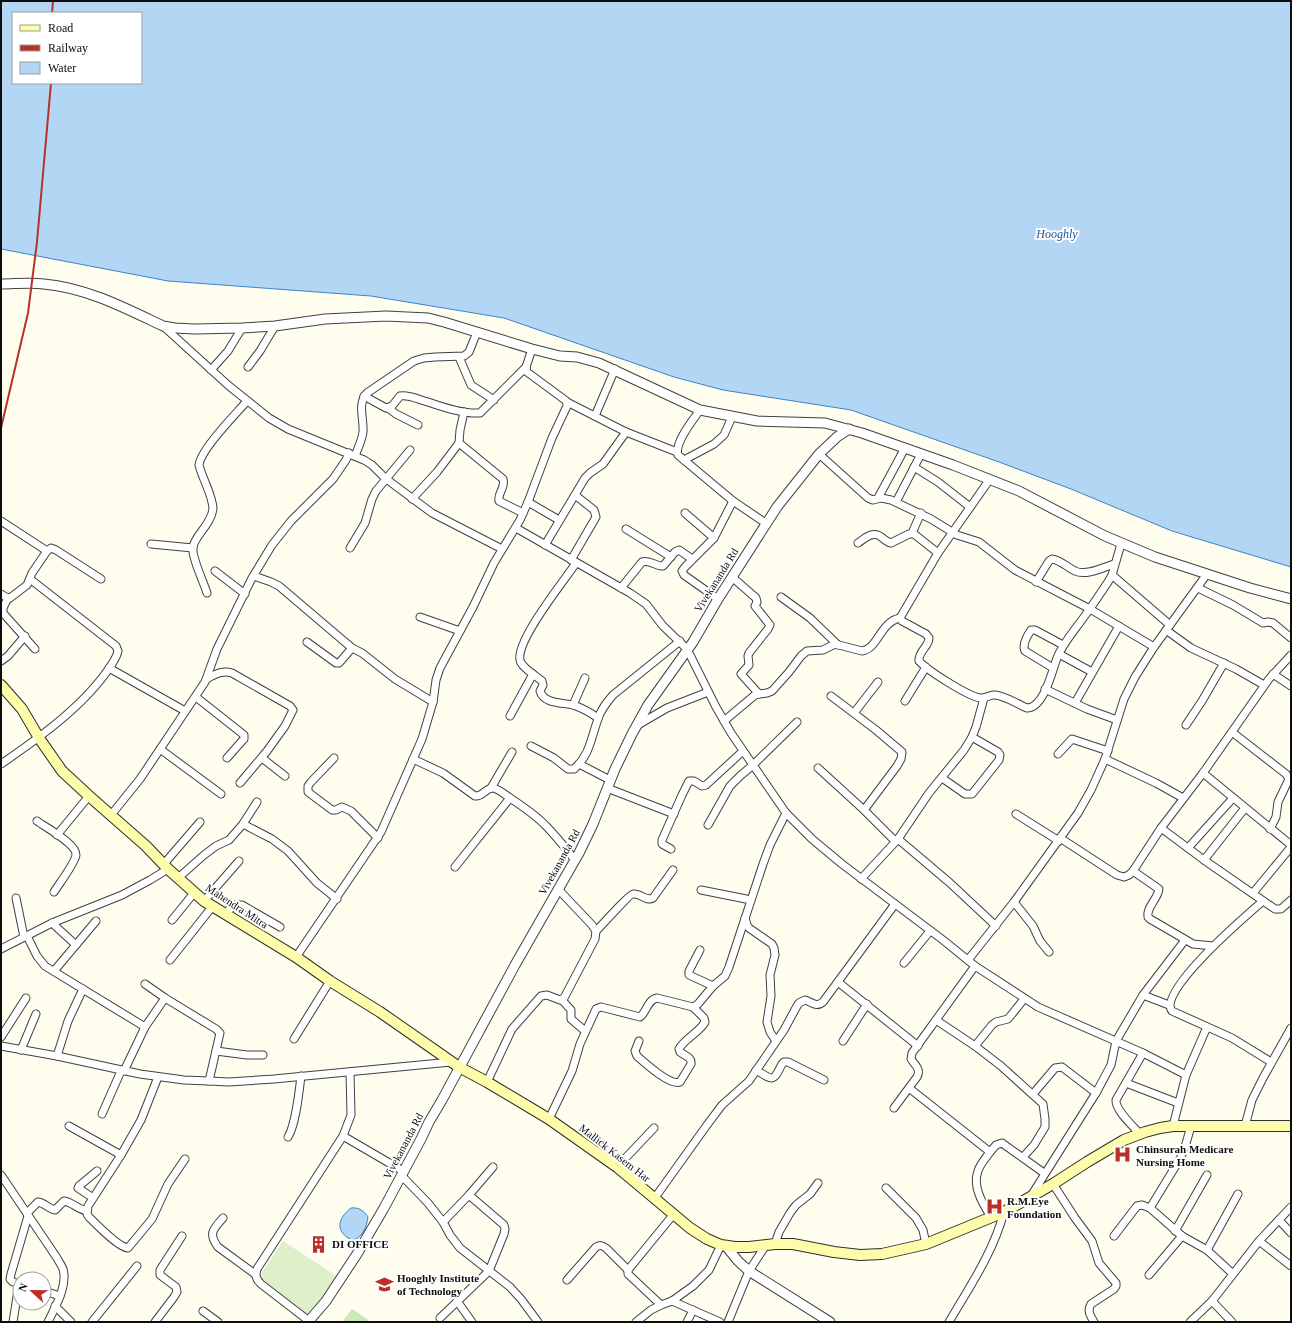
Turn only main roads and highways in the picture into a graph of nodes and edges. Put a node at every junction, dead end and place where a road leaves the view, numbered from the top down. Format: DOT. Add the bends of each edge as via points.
graph roads {
  1 [pos="1,685"];
  2 [pos="487,1082"];
  3 [pos="1291,1126"];
  1 -- 2 [label="main road, Mahendra Mitra" via="22,709 62,770 194,893 380,1012 455,1065"];
  2 -- 3 [label="main road, Mallick Kasem Har" via="549,1119 617,1167 698,1234 723,1245 749,1247 793,1244 860,1255 882,1254 926,1244 1004,1212 1124,1140 1160,1128"];
}
